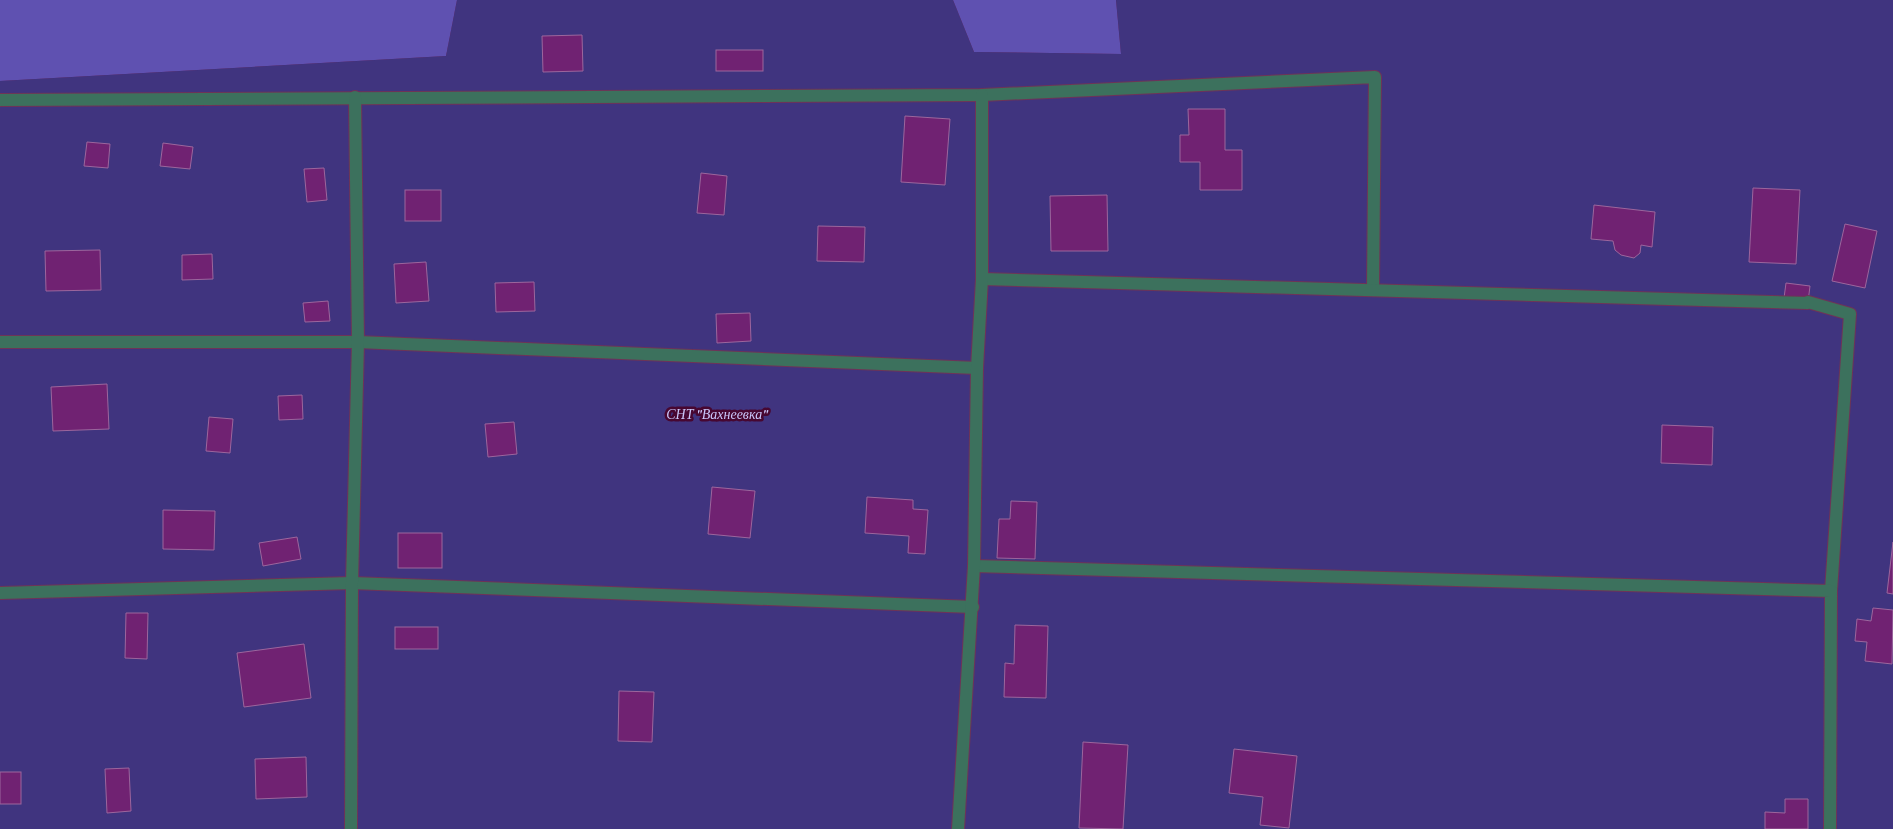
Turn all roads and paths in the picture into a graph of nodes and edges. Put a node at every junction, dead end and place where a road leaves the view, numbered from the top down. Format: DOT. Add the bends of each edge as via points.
graph roads {
  1 [pos="982,95"];
  2 [pos="355,97"];
  3 [pos="0,100"];
  4 [pos="982,279"];
  5 [pos="1373,290"];
  6 [pos="0,342"];
  7 [pos="358,342"];
  8 [pos="977,368"];
  9 [pos="974,566"];
  10 [pos="352,583"];
  11 [pos="1832,591"];
  12 [pos="0,593"];
  13 [pos="973,607"];
  14 [pos="351,829"];
  15 [pos="958,829"];
  16 [pos="1830,829"];
  1 -- 2 [label="lane"];
  1 -- 4 [label="lane"];
  1 -- 5 [label="lane" via="1374,77"];
  2 -- 3 [label="lane"];
  2 -- 7 [label="lane"];
  4 -- 5 [label="lane"];
  4 -- 8 [label="lane"];
  5 -- 11 [label="lane" via="1808,302 1850,314"];
  6 -- 7 [label="lane"];
  7 -- 8 [label="lane"];
  7 -- 10 [label="lane"];
  8 -- 9 [label="lane"];
  9 -- 11 [label="lane"];
  9 -- 13 [label="lane"];
  10 -- 12 [label="lane"];
  10 -- 13 [label="lane"];
  10 -- 14 [label="lane"];
  11 -- 16 [label="lane"];
  13 -- 15 [label="lane"];
}
